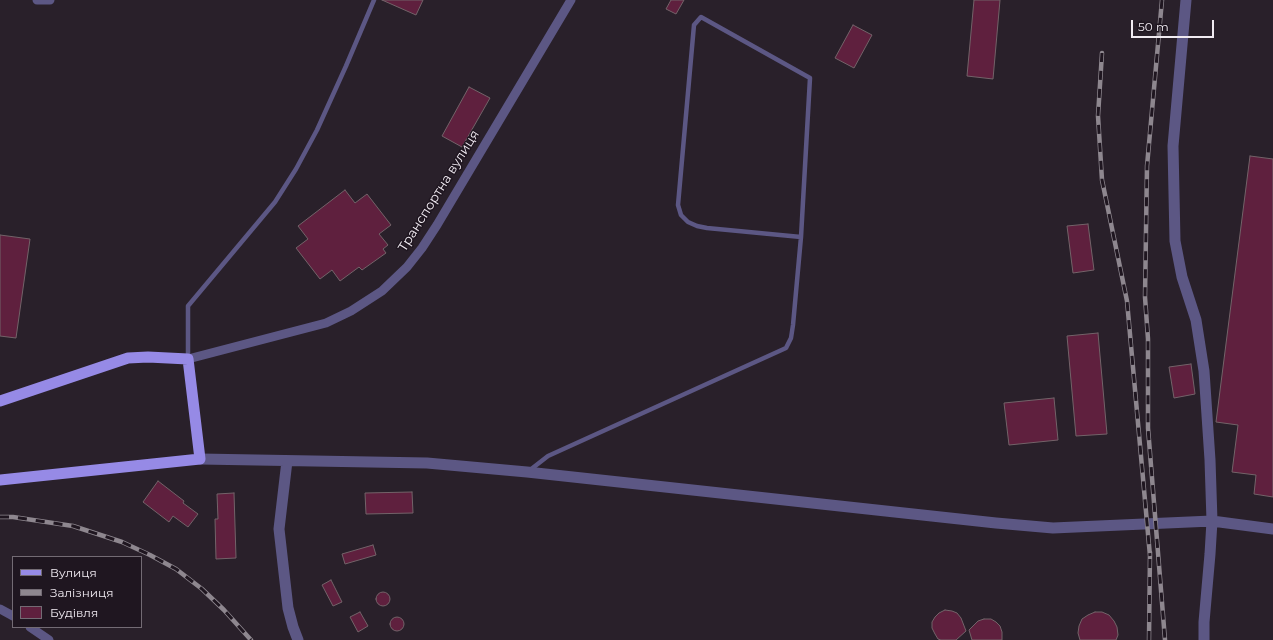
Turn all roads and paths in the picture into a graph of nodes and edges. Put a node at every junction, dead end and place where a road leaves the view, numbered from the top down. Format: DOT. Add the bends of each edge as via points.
graph roads {
  1 [pos="36,0"];
  2 [pos="50,0"];
  3 [pos="374,0"];
  4 [pos="570,0"];
  5 [pos="1186,0"];
  6 [pos="801,237"];
  7 [pos="188,359"];
  8 [pos="0,400"];
  9 [pos="200,459"];
  10 [pos="287,461"];
  11 [pos="527,472"];
  12 [pos="0,480"];
  13 [pos="1212,521"];
  14 [pos="1273,529"];
  15 [pos="0,609"];
  16 [pos="12,615"];
  17 [pos="31,628"];
  18 [pos="49,640"];
  19 [pos="298,640"];
  20 [pos="1204,640"];
  1 -- 2 [label="street"];
  3 -- 7 [label="lane" via="317,130 296,168 275,202 188,306"];
  4 -- 7 [label="street, Транспортна вулиця" via="437,225 407,267 382,290 351,311 326,323"];
  5 -- 13 [label="street" via="1173,146 1175,241 1182,277 1196,320 1204,371"];
  6 -- 6 [label="lane" via="810,78 701,18 694,25 678,205 681,215 688,222 707,228"];
  6 -- 11 [label="lane" via="793,325 786,348 548,456"];
  7 -- 8 [label="main road" via="128,358"];
  7 -- 9 [label="main road"];
  9 -- 10 [label="street"];
  9 -- 12 [label="main road"];
  10 -- 11 [label="street" via="427,463"];
  10 -- 19 [label="street" via="279,529 288,608"];
  11 -- 13 [label="street" via="1053,528"];
  13 -- 14 [label="street"];
  13 -- 20 [label="street"];
  15 -- 16 [label="street"];
  17 -- 18 [label="street"];
}
